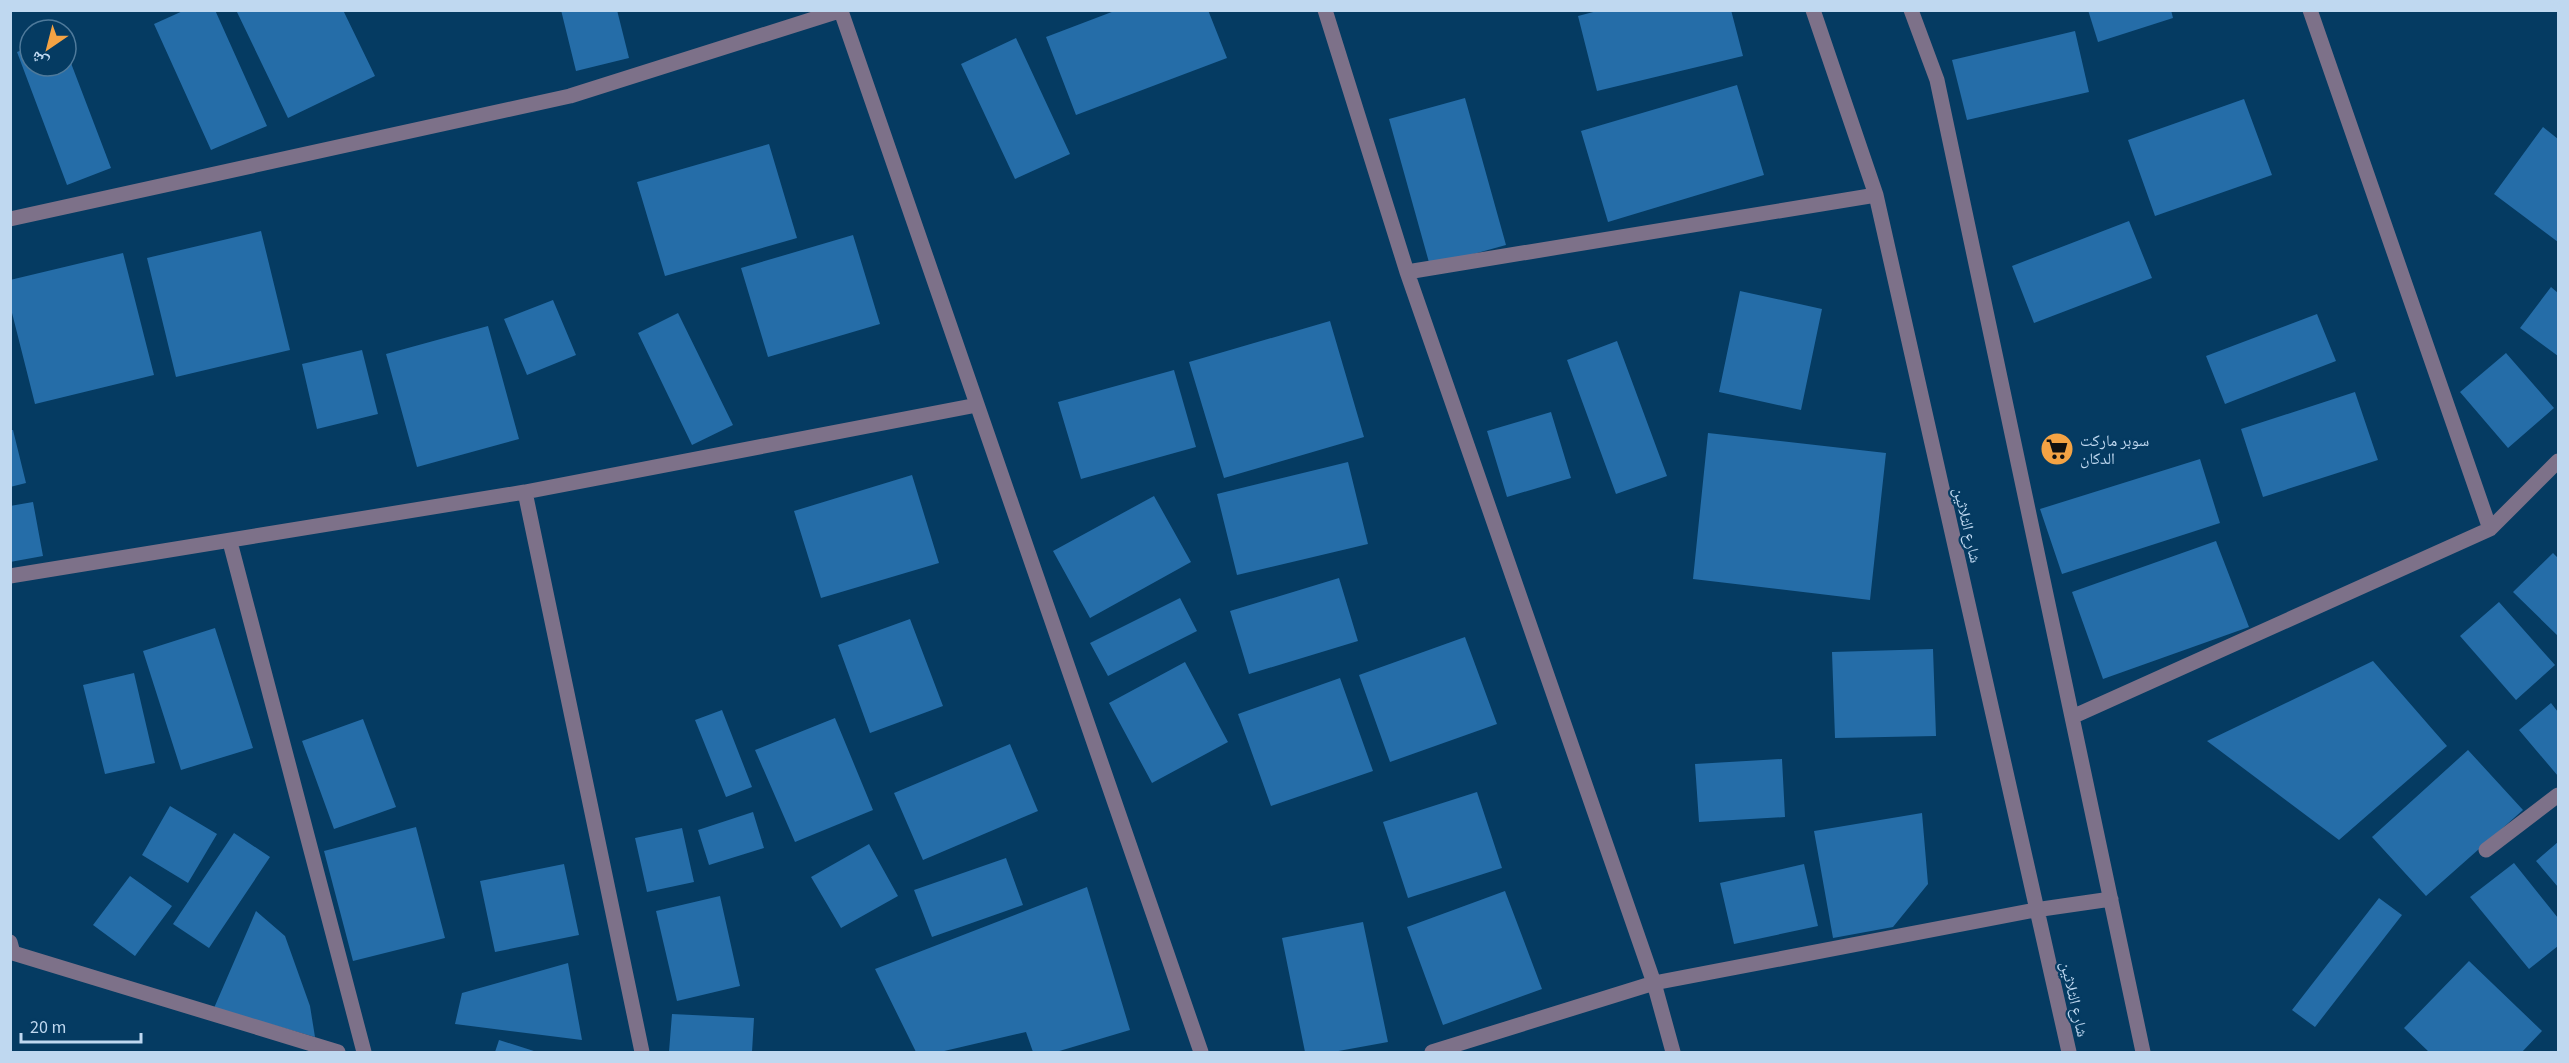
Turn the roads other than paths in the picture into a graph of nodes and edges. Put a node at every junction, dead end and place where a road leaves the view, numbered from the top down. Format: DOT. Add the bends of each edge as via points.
graph roads {
  1 [pos="1325,10"];
  2 [pos="1813,10"];
  3 [pos="1911,10"];
  4 [pos="2310,10"];
  5 [pos="841,11"];
  6 [pos="1876,195"];
  7 [pos="10,219"];
  8 [pos="1407,272"];
  9 [pos="977,405"];
  10 [pos="2559,461"];
  11 [pos="525,492"];
  12 [pos="2490,529"];
  13 [pos="230,542"];
  14 [pos="10,576"];
  15 [pos="2072,717"];
  16 [pos="2559,795"];
  17 [pos="2486,850"];
  18 [pos="2111,899"];
  19 [pos="2035,910"];
  20 [pos="10,942"];
  21 [pos="1654,983"];
  22 [pos="338,1053"];
  23 [pos="364,1053"];
  24 [pos="642,1053"];
  25 [pos="1200,1053"];
  26 [pos="1432,1053"];
  27 [pos="1673,1053"];
  28 [pos="2069,1053"];
  29 [pos="2143,1053"];
  1 -- 8 [label="street"];
  2 -- 6 [label="street, شارع الثلاثين"];
  3 -- 15 [label="street" via="1937,80"];
  4 -- 12 [label="street"];
  5 -- 7 [label="street" via="570,96"];
  5 -- 9 [label="street"];
  6 -- 8 [label="street"];
  6 -- 19 [label="street, شارع الثلاثين"];
  8 -- 21 [label="street"];
  9 -- 11 [label="street"];
  9 -- 25 [label="street"];
  10 -- 12 [label="street"];
  11 -- 13 [label="street"];
  11 -- 24 [label="street"];
  12 -- 15 [label="street"];
  13 -- 14 [label="street"];
  13 -- 23 [label="street"];
  15 -- 18 [label="street"];
  16 -- 17 [label="street"];
  18 -- 19 [label="street"];
  18 -- 29 [label="street"];
  19 -- 21 [label="street"];
  19 -- 28 [label="street, شارع الثلاثين"];
  20 -- 22 [label="street" via="13,953"];
  21 -- 26 [label="street"];
  21 -- 27 [label="street"];
}
